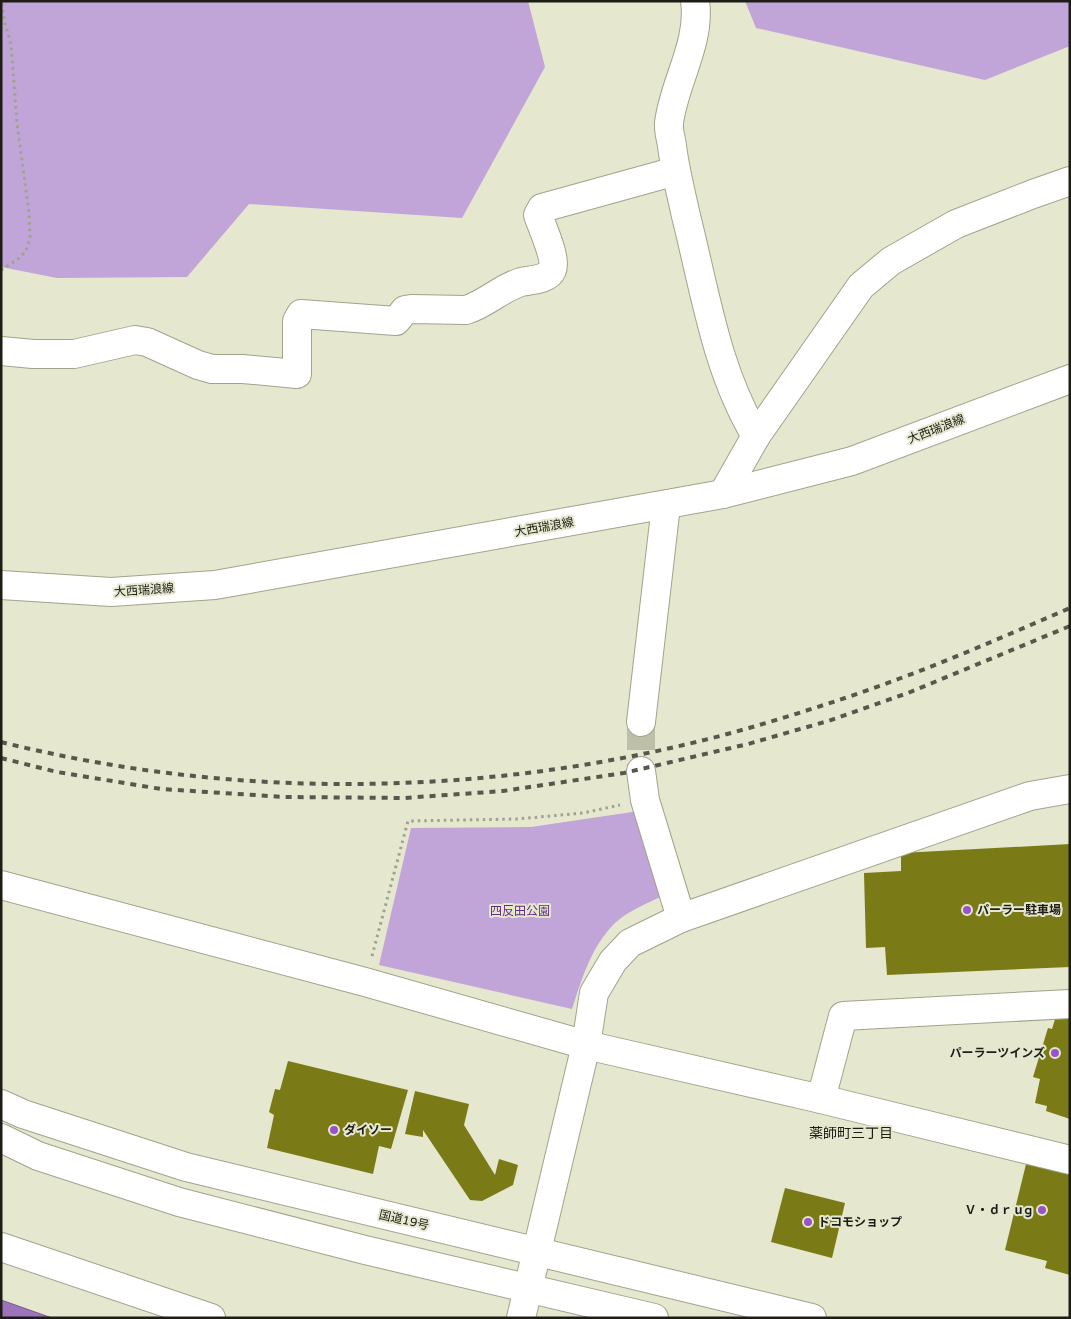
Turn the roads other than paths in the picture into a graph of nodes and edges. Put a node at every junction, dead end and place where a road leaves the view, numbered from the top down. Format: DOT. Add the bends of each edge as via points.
graph roads {
  1 [pos="695,1"];
  2 [pos="676,171"];
  3 [pos="1070,181"];
  4 [pos="1,351"];
  5 [pos="1070,379"];
  6 [pos="756,436"];
  7 [pos="723,494"];
  8 [pos="666,505"];
  9 [pos="1,584"];
  10 [pos="641,722"];
  11 [pos="641,771"];
  12 [pos="1070,790"];
  13 [pos="1,885"];
  14 [pos="681,918"];
  15 [pos="1070,1004"];
  16 [pos="586,1045"];
  17 [pos="821,1100"];
  18 [pos="1,1104"];
  19 [pos="1,1138"];
  20 [pos="1070,1160"];
  21 [pos="1,1247"];
  22 [pos="536,1252"];
  23 [pos="528,1288"];
  24 [pos="211,1318"];
  25 [pos="521,1318"];
  26 [pos="654,1318"];
  27 [pos="812,1318"];
  1 -- 2 [label="main road" via="694,36 677,87 669,125"];
  2 -- 4 [label="main road" via="542,208 538,215 553,259 552,270 544,276 519,282 474,308 405,310 396,321 301,314 297,321 297,374 212,369 135,340 74,354"];
  2 -- 6 [label="main road" via="711,324 721,357"];
  3 -- 6 [label="main road" via="956,224 892,261 861,286"];
  5 -- 7 [label="main road, 大西瑞浪線" via="852,461"];
  6 -- 7 [label="main road"];
  7 -- 8 [label="main road, 大西瑞浪線"];
  8 -- 9 [label="main road, 大西瑞浪線" via="215,585 110,592"];
  8 -- 10 [label="main road"];
  11 -- 14 [label="main road" via="645,800"];
  12 -- 14 [label="main road" via="1030,796"];
  13 -- 16 [label="main road"];
  14 -- 16 [label="main road" via="630,943 612,961 594,993"];
  15 -- 17 [label="main road" via="843,1016"];
  16 -- 17 [label="main road"];
  16 -- 22 [label="main road"];
  17 -- 20 [label="main road"];
  18 -- 22 [label="main road, 国道19号" via="186,1167"];
  19 -- 23 [label="main road" via="38,1156 179,1202"];
  21 -- 24 [label="main road"];
  22 -- 23 [label="main road"];
  22 -- 27 [label="main road, 国道19号"];
  23 -- 25 [label="main road"];
  23 -- 26 [label="main road"];
}
